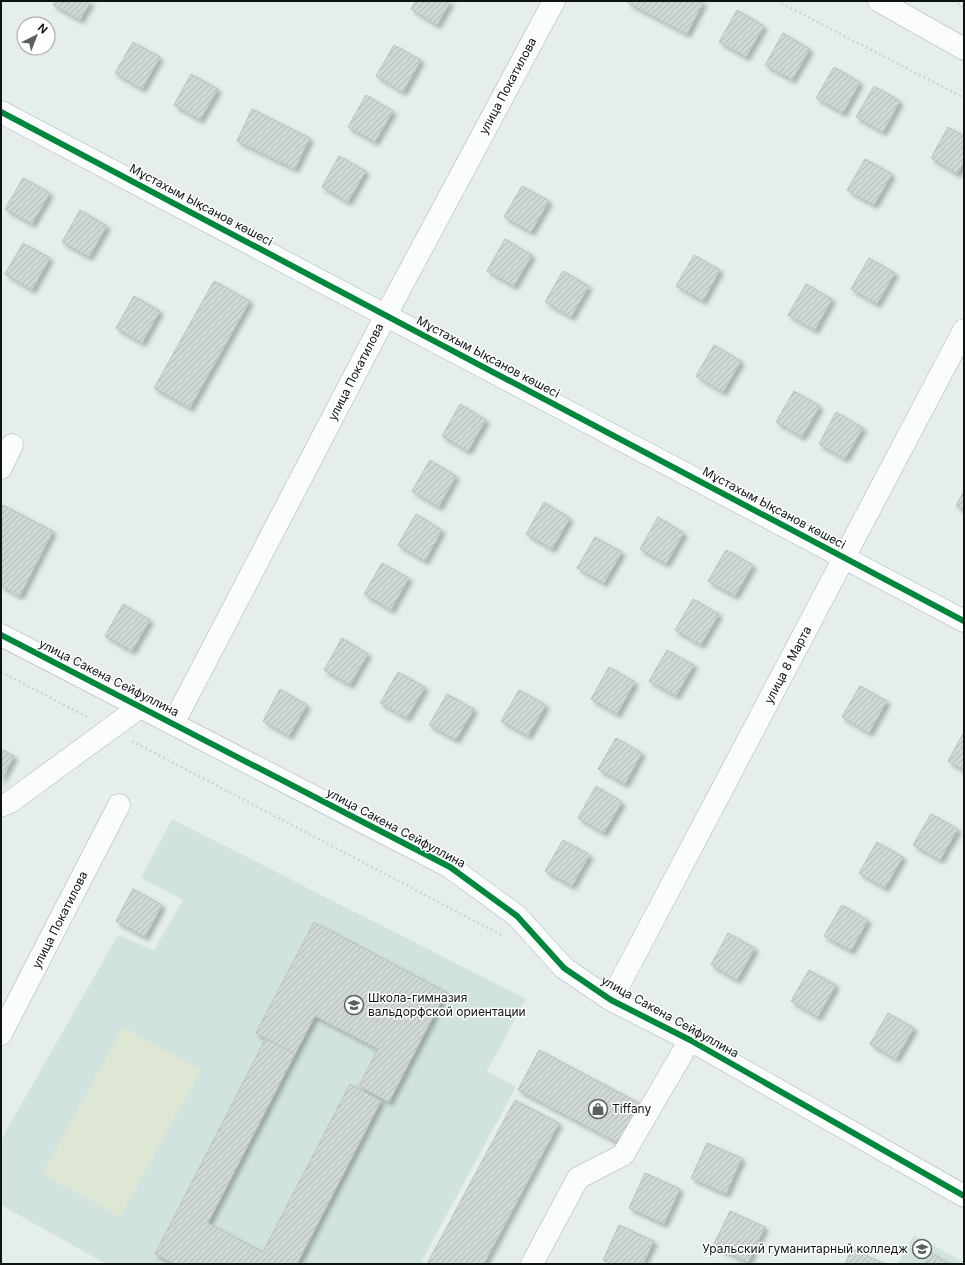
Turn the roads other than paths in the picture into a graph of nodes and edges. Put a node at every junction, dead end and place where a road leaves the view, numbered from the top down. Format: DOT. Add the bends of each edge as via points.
graph roads {
  1 [pos="554,1"];
  2 [pos="879,1"];
  3 [pos="964,49"];
  4 [pos="1,112"];
  5 [pos="386,316"];
  6 [pos="964,330"];
  7 [pos="12,445"];
  8 [pos="1,468"];
  9 [pos="845,558"];
  10 [pos="964,621"];
  11 [pos="1,635"];
  12 [pos="140,707"];
  13 [pos="173,724"];
  14 [pos="119,805"];
  15 [pos="1,806"];
  16 [pos="611,1000"];
  17 [pos="1,1034"];
  18 [pos="690,1040"];
  19 [pos="964,1196"];
  20 [pos="532,1264"];
  1 -- 5 [label="street, улица Покатилова"];
  2 -- 3 [label="street"];
  4 -- 5 [label="street, Мұстахым Ықсанов көшесі"];
  5 -- 9 [label="street, Мұстахым Ықсанов көшесі"];
  5 -- 13 [label="street, улица Покатилова"];
  6 -- 9 [label="street, улица 8 Марта"];
  7 -- 8 [label="street"];
  9 -- 10 [label="street, Мұстахым Ықсанов көшесі"];
  9 -- 16 [label="street, улица 8 Марта"];
  11 -- 12 [label="street, улица Сакена Сейфуллина"];
  12 -- 13 [label="street, улица Сакена Сейфуллина"];
  12 -- 15 [label="street"];
  13 -- 16 [label="street, улица Сакена Сейфуллина" via="450,867 517,916 564,968"];
  14 -- 17 [label="street, улица Покатилова"];
  16 -- 18 [label="street, улица Сакена Сейфуллина"];
  18 -- 19 [label="street, улица Сакена Сейфуллина"];
  18 -- 20 [label="street" via="623,1155 578,1178"];
}
